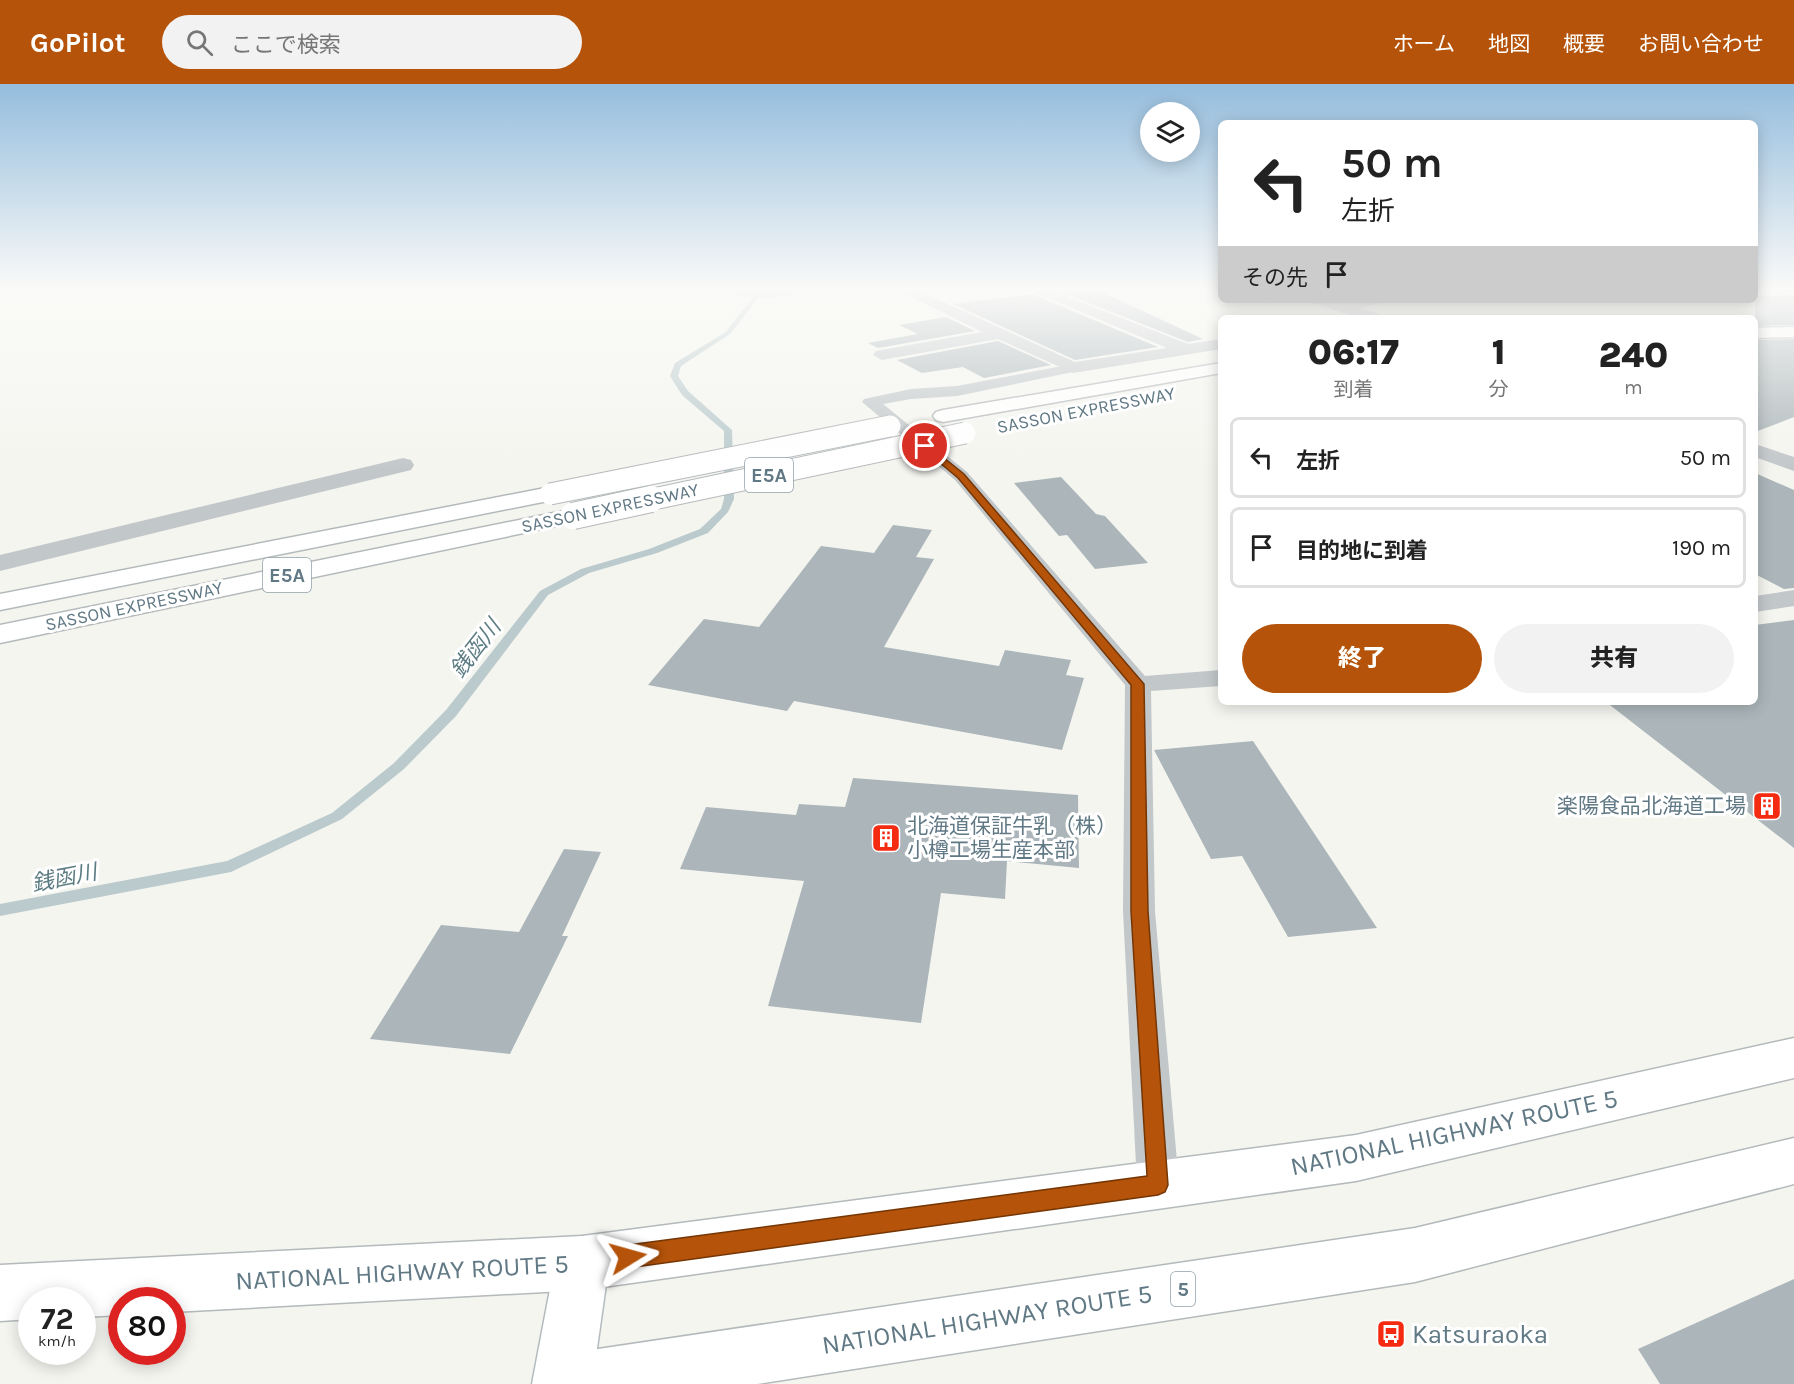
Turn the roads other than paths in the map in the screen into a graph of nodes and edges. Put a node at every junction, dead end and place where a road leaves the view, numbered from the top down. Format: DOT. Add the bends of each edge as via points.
graph roads {
  1 [pos="917,349"];
  2 [pos="1031,349"];
  3 [pos="1185,349"];
  4 [pos="882,355"];
  5 [pos="1073,368"];
  6 [pos="1218,369"];
  7 [pos="1218,386"];
  8 [pos="1047,418"];
  9 [pos="989,429"];
  10 [pos="1758,451"];
  11 [pos="1794,464"];
  12 [pos="403,465"];
  13 [pos="0,563"];
  14 [pos="0,602"];
  15 [pos="0,634"];
  16 [pos="1218,678"];
  17 [pos="1138,684"];
  18 [pos="1794,1058"];
  19 [pos="1794,1161"];
  20 [pos="1158,1185"];
  21 [pos="582,1263"];
  22 [pos="0,1293"];
  23 [pos="563,1384"];
  1 -- 4 [label="street"];
  2 -- 5 [label="street"];
  3 -- 5 [label="street"];
  5 -- 17 [label="lane" via="957,391 870,402 961,476"];
  6 -- 14 [label="main road, SASSON EXPRESSWAY / E5A, bridge" via="943,416"];
  7 -- 8 [label="main road, SASSON EXPRESSWAY"];
  9 -- 15 [label="main road, SASSON EXPRESSWAY / E5A, bridge"];
  10 -- 11 [label="street"];
  12 -- 13 [label="street"];
  16 -- 17 [label="lane"];
  17 -- 20 [label="lane" via="1139,911"];
  18 -- 20 [label="main road, NATIONAL HIGHWAY ROUTE 5" via="1356,1158"];
  19 -- 23 [label="main road, NATIONAL HIGHWAY ROUTE 5 / 5" via="1415,1255"];
  20 -- 21 [label="main road, NATIONAL HIGHWAY ROUTE 5"];
  21 -- 22 [label="main road, NATIONAL HIGHWAY ROUTE 5"];
  21 -- 23 [label="main road"];
}
